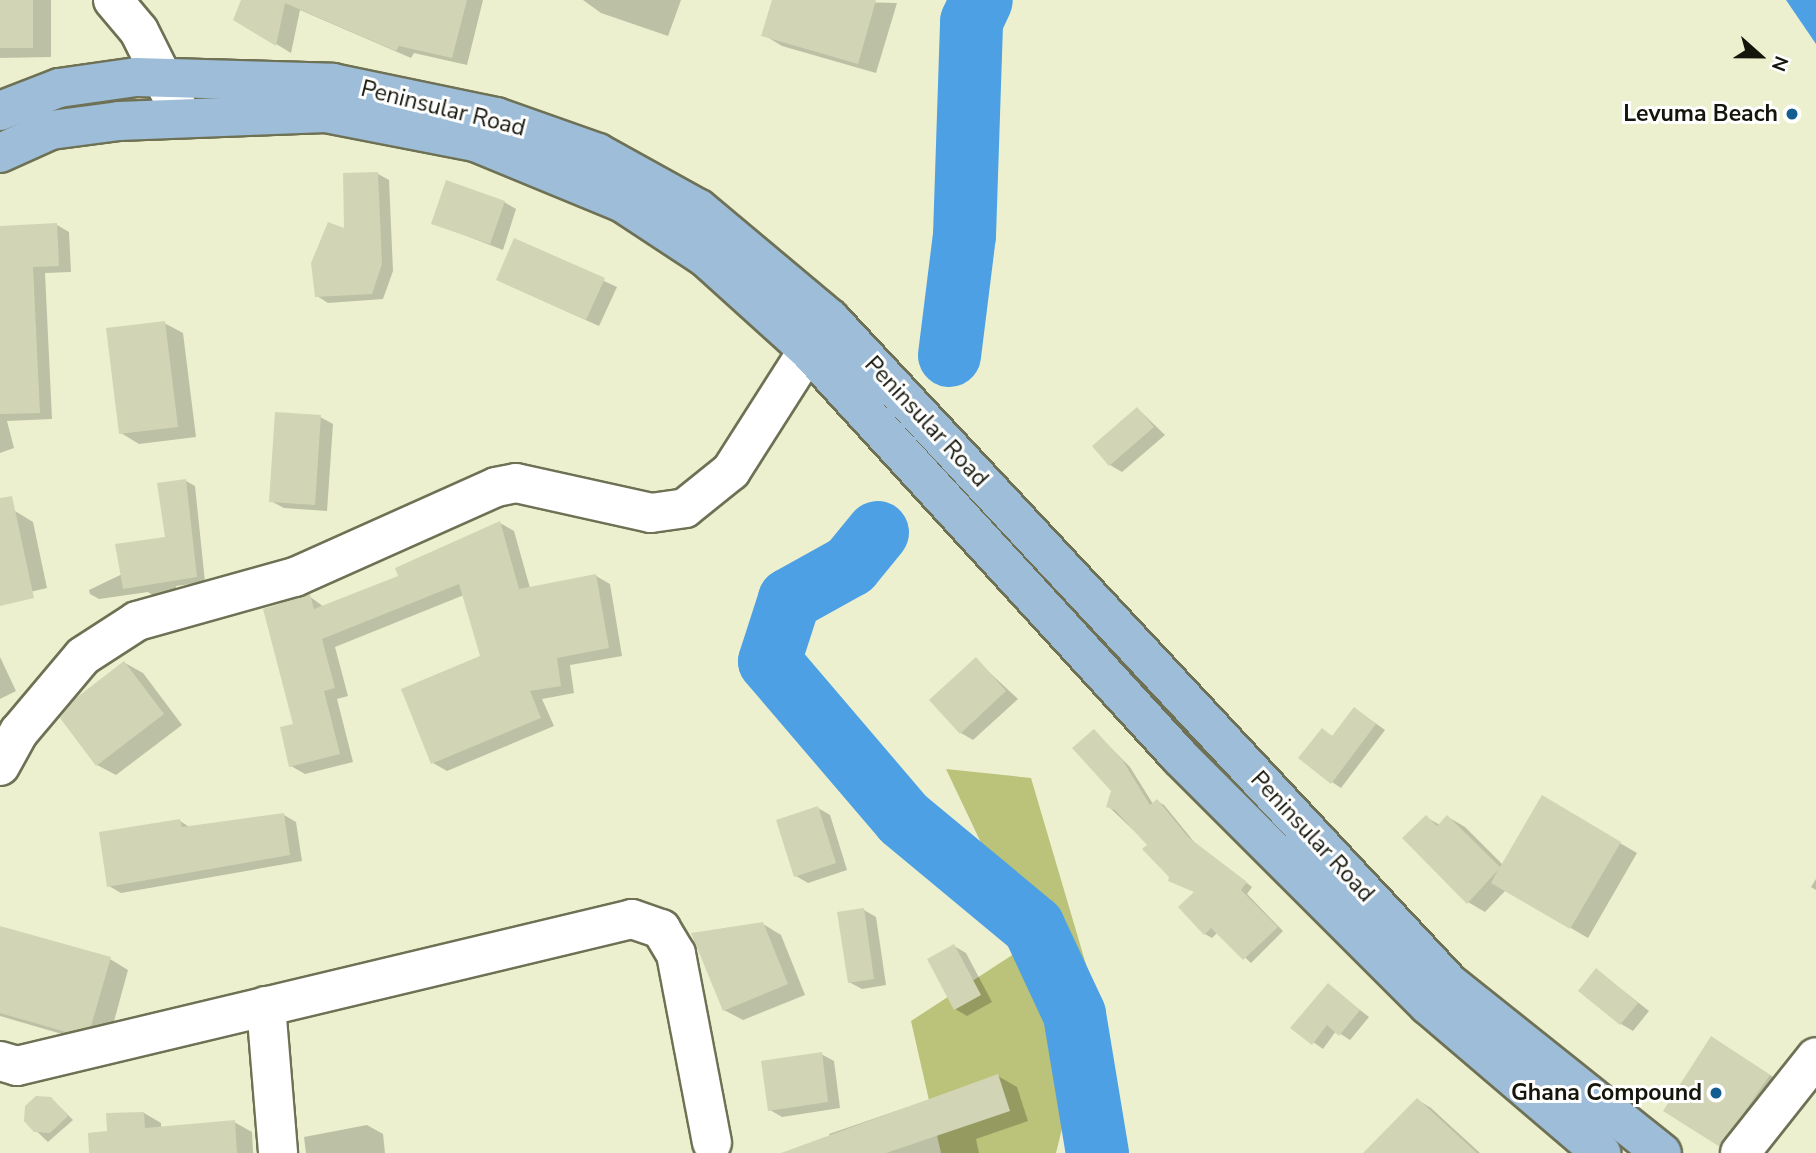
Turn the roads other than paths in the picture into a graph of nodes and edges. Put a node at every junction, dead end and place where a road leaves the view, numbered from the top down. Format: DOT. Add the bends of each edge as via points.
graph roads {
  1 [pos="113,0"];
  2 [pos="164,77"];
  3 [pos="0,111"];
  4 [pos="181,115"];
  5 [pos="0,153"];
  6 [pos="808,350"];
  7 [pos="0,766"];
  8 [pos="266,1006"];
  9 [pos="1816,1057"];
  10 [pos="0,1061"];
  11 [pos="712,1143"];
  12 [pos="278,1153"];
  13 [pos="1601,1153"];
  14 [pos="1662,1153"];
  15 [pos="1740,1153"];
  1 -- 2 [label="street" via="139,32"];
  2 -- 3 [label="main road, Peninsular Road" via="59,88"];
  2 -- 4 [label="street"];
  2 -- 14 [label="main road, Peninsular Road" via="333,83 496,117 598,153 699,209 830,319 1450,984"];
  4 -- 5 [label="main road, Peninsular Road" via="51,131"];
  4 -- 6 [label="main road, Peninsular Road" via="326,113 475,142 623,202 705,257"];
  6 -- 7 [label="street" via="731,471 685,508 652,513 516,483 496,487 295,577 137,621 83,656 19,732"];
  6 -- 13 [label="main road, Peninsular Road" via="1180,757 1428,1004"];
  8 -- 10 [label="street" via="17,1066"];
  8 -- 11 [label="street" via="632,919 661,929 676,954"];
  8 -- 12 [label="street"];
  9 -- 15 [label="street"];
}
